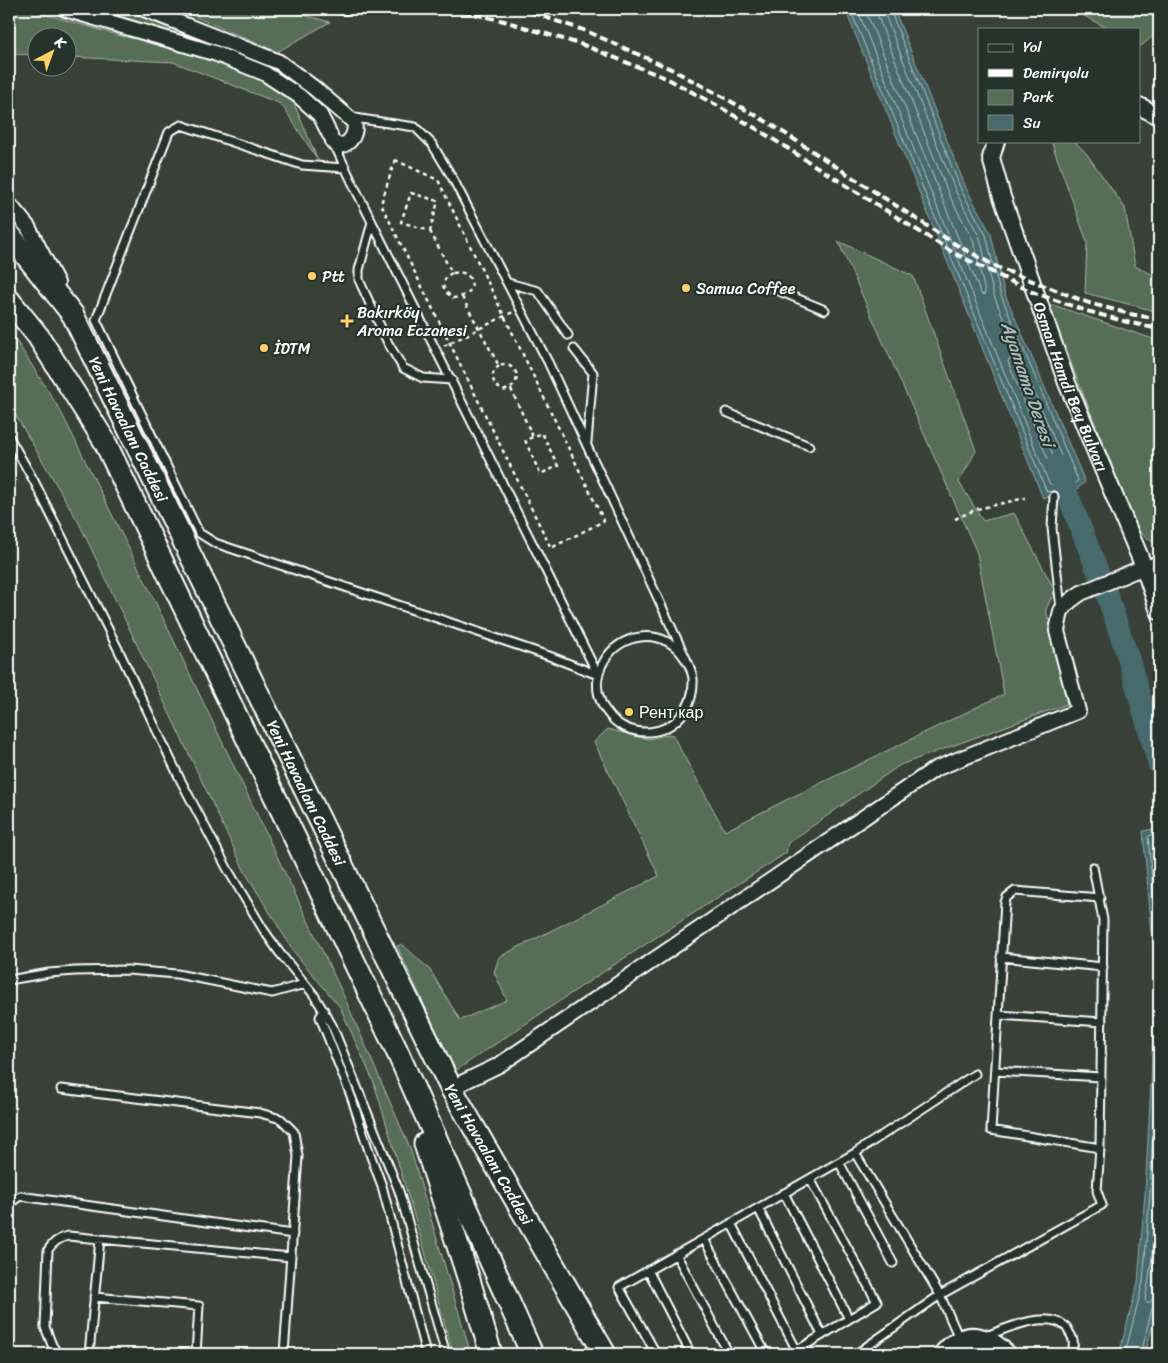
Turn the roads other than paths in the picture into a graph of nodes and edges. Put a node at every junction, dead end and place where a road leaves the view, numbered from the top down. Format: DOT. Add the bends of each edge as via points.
graph roads {
  1 [pos="65,9"];
  2 [pos="144,9"];
  3 [pos="335,9"];
  4 [pos="352,9"];
  5 [pos="1140,106"];
  6 [pos="346,115"];
  7 [pos="1159,115"];
  8 [pos="331,138"];
  9 [pos="996,142"];
  10 [pos="345,168"];
  11 [pos="9,204"];
  12 [pos="372,222"];
  13 [pos="9,234"];
  14 [pos="508,283"];
  15 [pos="767,286"];
  16 [pos="9,300"];
  17 [pos="825,310"];
  18 [pos="73,315"];
  19 [pos="568,335"];
  20 [pos="574,349"];
  21 [pos="452,380"];
  22 [pos="726,412"];
  23 [pos="9,437"];
  24 [pos="587,443"];
  25 [pos="809,446"];
  26 [pos="1054,496"];
  27 [pos="1159,558"];
  28 [pos="1138,569"];
  29 [pos="1159,611"];
  30 [pos="1062,612"];
  31 [pos="689,665"];
  32 [pos="598,675"];
  33 [pos="1093,867"];
  34 [pos="1100,898"];
  35 [pos="1001,957"];
  36 [pos="1103,967"];
  37 [pos="9,980"];
  38 [pos="305,984"];
  39 [pos="324,1010"];
  40 [pos="998,1014"];
  41 [pos="1102,1022"];
  42 [pos="396,1050"];
  43 [pos="995,1072"];
  44 [pos="975,1074"];
  45 [pos="1101,1077"];
  46 [pos="451,1088"];
  47 [pos="61,1089"];
  48 [pos="1100,1148"];
  49 [pos="856,1153"];
  50 [pos="839,1162"];
  51 [pos="810,1179"];
  52 [pos="784,1193"];
  53 [pos="9,1204"];
  54 [pos="758,1208"];
  55 [pos="731,1223"];
  56 [pos="293,1234"];
  57 [pos="100,1239"];
  58 [pos="704,1239"];
  59 [pos="676,1254"];
  60 [pos="291,1258"];
  61 [pos="893,1263"];
  62 [pos="648,1270"];
  63 [pos="940,1295"];
  64 [pos="94,1297"];
  65 [pos="849,1319"];
  66 [pos="822,1335"];
  67 [pos="962,1344"];
  68 [pos="653,1348"];
  69 [pos="794,1352"];
  70 [pos="58,1354"];
  71 [pos="89,1354"];
  72 [pos="196,1354"];
  73 [pos="284,1354"];
  74 [pos="426,1354"];
  75 [pos="446,1354"];
  76 [pos="490,1354"];
  77 [pos="532,1354"];
  78 [pos="605,1354"];
  79 [pos="692,1354"];
  80 [pos="729,1354"];
  81 [pos="766,1354"];
  82 [pos="856,1354"];
  83 [pos="932,1354"];
  84 [pos="1004,1354"];
  85 [pos="1071,1354"];
  1 -- 8 [label="street" via="205,50 264,72 320,115"];
  2 -- 6 [label="street" via="279,62"];
  3 -- 4 [label="lane"];
  5 -- 7 [label="street"];
  6 -- 8 [label="street" via="354,122 353,137 343,146 338,146"];
  6 -- 14 [label="lane" via="415,126 432,144 452,177"];
  8 -- 10 [label="lane"];
  9 -- 28 [label="street, Osman Hamdi Bey Bulvarı" via="990,158 1002,197 1067,383"];
  10 -- 12 [label="lane"];
  10 -- 32 [label="lane" via="302,165 181,125 169,132 96,320 199,533 215,543"];
  11 -- 18 [label="street" via="28,226"];
  12 -- 21 [label="lane"];
  12 -- 21 [label="lane" via="359,280 388,343 404,368 424,378"];
  13 -- 18 [label="main road, Yeni Havaalanı Caddesi"];
  14 -- 19 [label="lane" via="538,291"];
  14 -- 24 [label="lane"];
  15 -- 17 [label="lane"];
  16 -- 42 [label="main road, Yeni Havaalanı Caddesi" via="38,336 104,440"];
  18 -- 46 [label="main road, Yeni Havaalanı Caddesi"];
  20 -- 24 [label="lane" via="593,373"];
  21 -- 32 [label="lane"];
  22 -- 25 [label="lane"];
  23 -- 38 [label="lane" via="228,870 263,929"];
  24 -- 31 [label="lane"];
  26 -- 30 [label="lane" via="1052,528"];
  27 -- 28 [label="lane"];
  28 -- 29 [label="street, Osman Hamdi Bey Bulvarı"];
  28 -- 30 [label="street" via="1081,593"];
  30 -- 46 [label="street" via="1057,631 1078,711 935,769 499,1064"];
  31 -- 32 [label="lane" via="680,650 649,636 632,638 616,646 604,659"];
  31 -- 32 [label="lane" via="694,681 692,698 672,725 657,731 632,730 610,717 597,689"];
  33 -- 34 [label="lane"];
  34 -- 35 [label="lane" via="1015,892 1005,902"];
  34 -- 36 [label="lane"];
  35 -- 36 [label="lane"];
  35 -- 40 [label="lane"];
  36 -- 41 [label="lane"];
  37 -- 38 [label="lane" via="49,973 128,970 177,974 272,993"];
  38 -- 39 [label="lane"];
  39 -- 74 [label="lane" via="320,1017 352,1096 382,1186"];
  39 -- 75 [label="lane" via="340,1041 399,1191"];
  40 -- 41 [label="lane"];
  40 -- 43 [label="lane"];
  41 -- 45 [label="lane"];
  42 -- 76 [label="main road"];
  42 -- 77 [label="main road, Yeni Havaalanı Caddesi"];
  43 -- 45 [label="lane"];
  43 -- 48 [label="lane" via="991,1130"];
  44 -- 49 [label="lane"];
  45 -- 48 [label="lane"];
  46 -- 78 [label="main road, Yeni Havaalanı Caddesi"];
  47 -- 56 [label="lane" via="260,1113 281,1119 294,1132 298,1156"];
  48 -- 63 [label="lane" via="1097,1191 1102,1205"];
  49 -- 50 [label="lane"];
  49 -- 63 [label="lane"];
  50 -- 51 [label="lane"];
  50 -- 61 [label="lane"];
  51 -- 52 [label="lane"];
  51 -- 65 [label="lane" via="877,1302"];
  52 -- 54 [label="lane"];
  52 -- 65 [label="lane"];
  53 -- 56 [label="lane" via="20,1196"];
  54 -- 55 [label="lane"];
  54 -- 66 [label="lane"];
  55 -- 58 [label="lane"];
  55 -- 69 [label="lane"];
  56 -- 60 [label="lane"];
  57 -- 60 [label="lane"];
  57 -- 64 [label="lane"];
  57 -- 70 [label="lane" via="68,1236 55,1242 48,1250 45,1327"];
  58 -- 59 [label="lane"];
  58 -- 81 [label="lane"];
  59 -- 62 [label="lane"];
  59 -- 80 [label="lane"];
  60 -- 73 [label="lane"];
  62 -- 68 [label="lane" via="619,1287"];
  62 -- 79 [label="lane"];
  63 -- 67 [label="lane"];
  63 -- 82 [label="lane"];
  64 -- 71 [label="lane"];
  64 -- 72 [label="lane" via="199,1306"];
  65 -- 66 [label="lane"];
  66 -- 69 [label="lane"];
  67 -- 83 [label="main road"];
  67 -- 84 [label="main road" via="1000,1349"];
  67 -- 85 [label="lane" via="1015,1326 1042,1319 1054,1320 1065,1326 1073,1337"];
}
